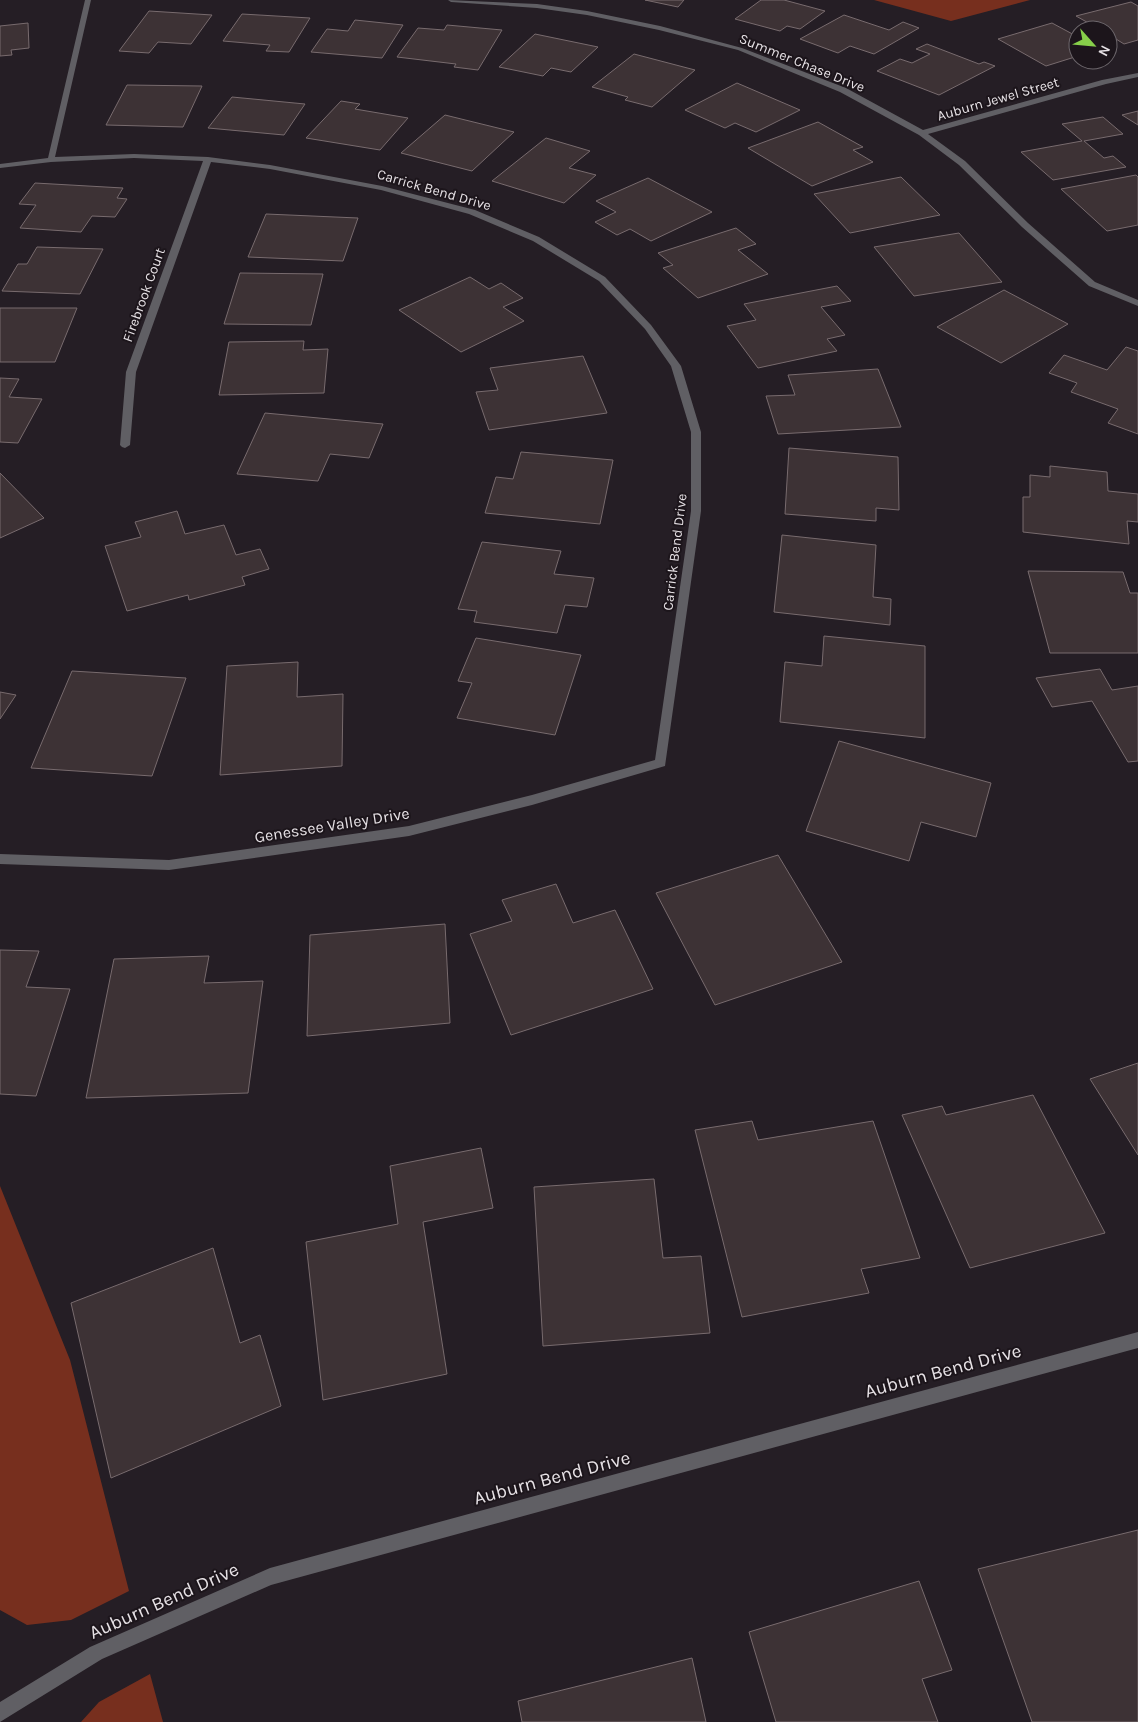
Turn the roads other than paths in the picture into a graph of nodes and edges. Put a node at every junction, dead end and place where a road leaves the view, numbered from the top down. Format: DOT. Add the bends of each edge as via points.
graph roads {
  1 [pos="88,0"];
  2 [pos="451,0"];
  3 [pos="1138,75"];
  4 [pos="922,133"];
  5 [pos="208,159"];
  6 [pos="51,160"];
  7 [pos="0,166"];
  8 [pos="1138,303"];
  9 [pos="125,445"];
  10 [pos="661,763"];
  11 [pos="0,859"];
  12 [pos="1138,1340"];
  13 [pos="0,1713"];
  1 -- 6 [label="street"];
  2 -- 4 [label="street, Summer Chase Drive" via="587,13 740,49 843,90"];
  3 -- 4 [label="street, Auburn Jewel Street"];
  4 -- 8 [label="street, Summer Chase Drive" via="962,163 1092,284"];
  5 -- 6 [label="street, Carrick Bend Drive" via="134,156"];
  5 -- 9 [label="street, Firebrook Court" via="132,372"];
  5 -- 10 [label="street, Carrick Bend Drive" via="270,166 382,188 472,212 536,239 602,279 648,327 676,366 696,432 696,511"];
  6 -- 7 [label="street, Carrick Bend Drive"];
  10 -- 11 [label="street, Genessee Valley Drive" via="409,831 169,865"];
  12 -- 13 [label="street, Auburn Bend Drive" via="270,1577 96,1654"];
}
